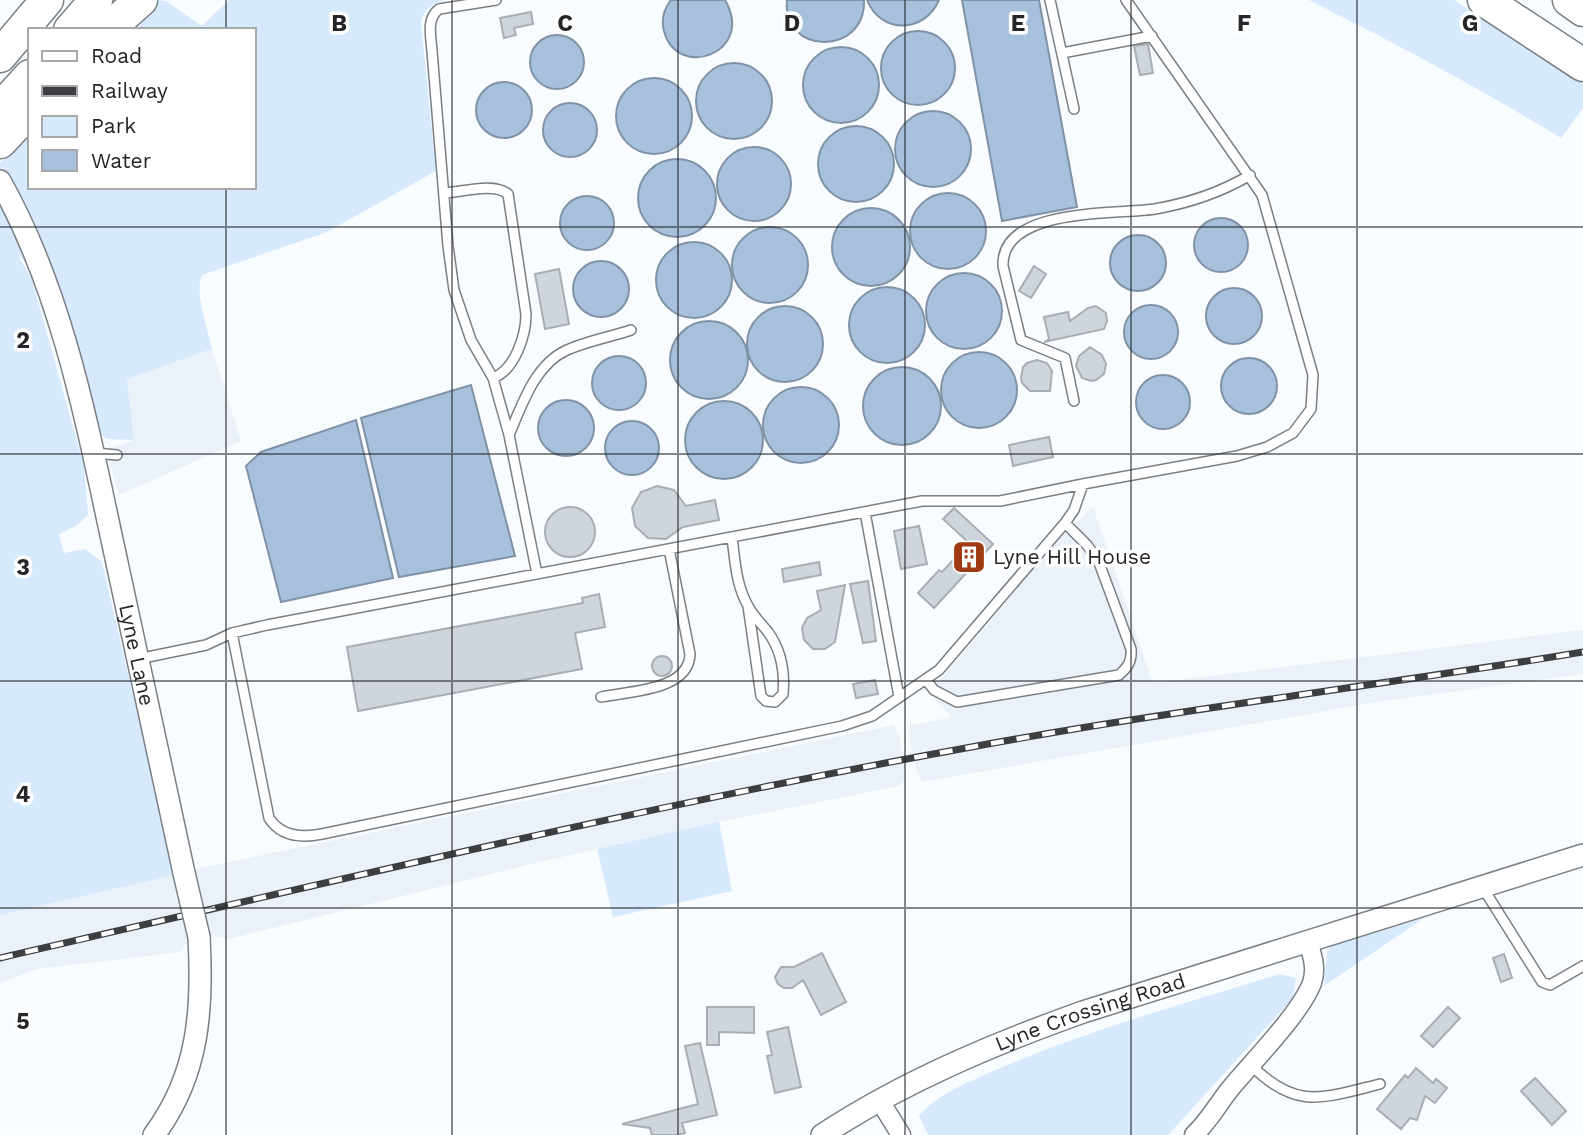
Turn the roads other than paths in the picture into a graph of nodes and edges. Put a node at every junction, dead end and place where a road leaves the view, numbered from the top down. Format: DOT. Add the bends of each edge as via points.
graph roads {
  1 [pos="47,0"];
  2 [pos="96,0"];
  3 [pos="141,0"];
  4 [pos="496,0"];
  5 [pos="1050,0"];
  6 [pos="1126,0"];
  7 [pos="1484,0"];
  8 [pos="1569,0"];
  9 [pos="1583,10"];
  10 [pos="72,28"];
  11 [pos="109,28"];
  12 [pos="1152,36"];
  13 [pos="1062,53"];
  14 [pos="0,56"];
  15 [pos="1583,65"];
  16 [pos="28,78"];
  17 [pos="0,109"];
  18 [pos="1074,109"];
  19 [pos="28,112"];
  20 [pos="0,142"];
  21 [pos="1250,174"];
  22 [pos="1,184"];
  23 [pos="445,193"];
  24 [pos="631,330"];
  25 [pos="493,378"];
  26 [pos="1074,401"];
  27 [pos="509,435"];
  28 [pos="93,453"];
  29 [pos="117,455"];
  30 [pos="1083,484"];
  31 [pos="865,512"];
  32 [pos="1065,523"];
  33 [pos="732,537"];
  34 [pos="669,549"];
  35 [pos="537,573"];
  36 [pos="748,606"];
  37 [pos="232,633"];
  38 [pos="138,659"];
  39 [pos="926,680"];
  40 [pos="601,697"];
  41 [pos="900,697"];
  42 [pos="1583,855"];
  43 [pos="1482,886"];
  44 [pos="1308,941"];
  45 [pos="1583,967"];
  46 [pos="1250,1064"];
  47 [pos="1380,1084"];
  48 [pos="880,1101"];
  49 [pos="154,1135"];
  50 [pos="822,1135"];
  51 [pos="901,1135"];
  52 [pos="1194,1135"];
  1 -- 14 [label="highway"];
  2 -- 10 [label="highway"];
  3 -- 11 [label="highway"];
  4 -- 23 [label="lane" via="439,9 430,20"];
  5 -- 13 [label="lane"];
  6 -- 12 [label="lane"];
  7 -- 15 [label="highway"];
  8 -- 9 [label="highway"];
  12 -- 13 [label="lane"];
  12 -- 21 [label="lane"];
  13 -- 18 [label="lane"];
  16 -- 17 [label="highway"];
  19 -- 20 [label="highway"];
  21 -- 26 [label="lane" via="1193,201 1050,220 1018,232 1011,241 1003,266 1021,340 1065,358"];
  21 -- 30 [label="lane" via="1262,195 1304,336 1313,375 1311,410 1293,433 1266,447"];
  22 -- 28 [label="street, Lyne Lane" via="63,328"];
  23 -- 25 [label="lane" via="454,290 471,340"];
  23 -- 25 [label="lane" via="495,188 508,194 526,328 508,367"];
  24 -- 27 [label="lane" via="554,358 533,384"];
  25 -- 27 [label="lane"];
  27 -- 35 [label="lane"];
  28 -- 29 [label="lane"];
  28 -- 38 [label="street, Lyne Lane"];
  30 -- 31 [label="lane" via="1000,501 922,501"];
  30 -- 32 [label="lane"];
  31 -- 33 [label="lane"];
  31 -- 41 [label="lane"];
  32 -- 39 [label="lane" via="951,658"];
  32 -- 39 [label="lane" via="1098,560 1131,649 1128,667 1119,675 957,702 934,690"];
  33 -- 34 [label="lane"];
  33 -- 36 [label="lane" via="739,585"];
  34 -- 35 [label="lane"];
  34 -- 40 [label="lane" via="690,654 687,668 668,684"];
  35 -- 37 [label="lane"];
  36 -- 36 [label="lane" via="780,657 783,694 775,702 761,696"];
  37 -- 38 [label="lane" via="206,645"];
  37 -- 41 [label="lane" via="269,818 283,832 302,836 842,726 872,716"];
  38 -- 49 [label="street, Lyne Lane, bridge" via="199,937 201,1008 194,1046 181,1085"];
  39 -- 41 [label="lane"];
  42 -- 43 [label="street, Lyne Crossing Road"];
  43 -- 44 [label="street, Lyne Crossing Road"];
  43 -- 45 [label="lane" via="1542,982 1550,985"];
  44 -- 46 [label="street" via="1315,967 1304,1000"];
  44 -- 48 [label="street, Lyne Crossing Road" via="1024,1033"];
  46 -- 47 [label="lane" via="1268,1082 1303,1098"];
  46 -- 52 [label="street"];
  48 -- 50 [label="street, Lyne Crossing Road"];
  48 -- 51 [label="street"];
}
